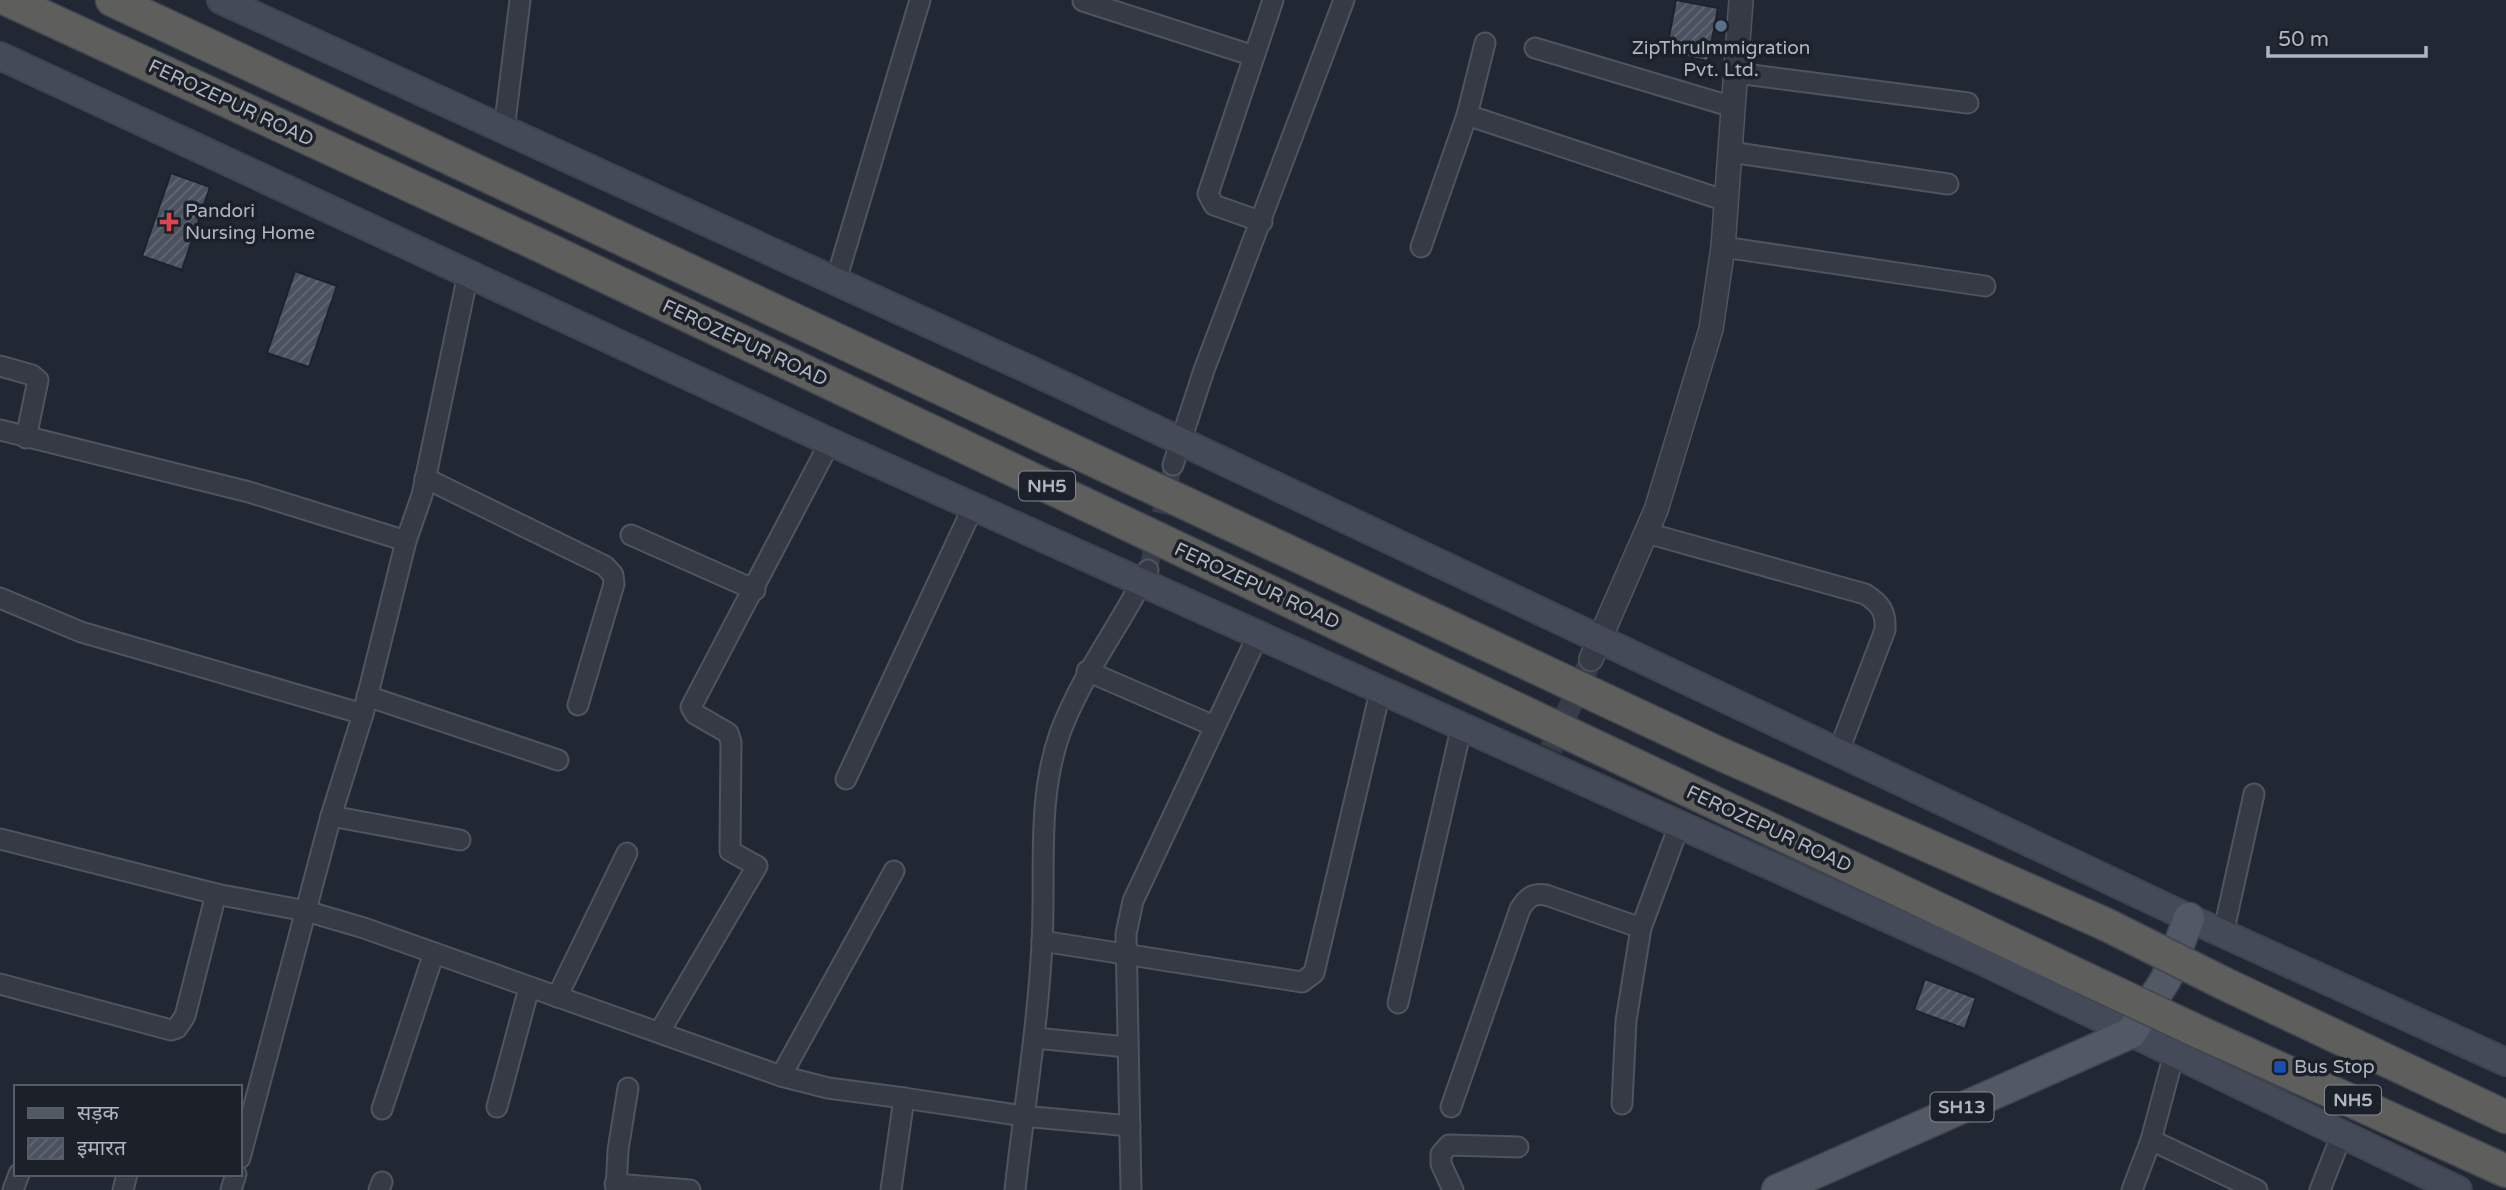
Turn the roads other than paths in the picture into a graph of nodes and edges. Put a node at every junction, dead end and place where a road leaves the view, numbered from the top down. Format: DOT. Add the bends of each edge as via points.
graph roads {
  1 [pos="8,0"];
  2 [pos="112,0"];
  3 [pos="222,0"];
  4 [pos="520,0"];
  5 [pos="920,0"];
  6 [pos="1273,0"];
  7 [pos="1344,0"];
  8 [pos="1083,1"];
  9 [pos="1736,1"];
  10 [pos="1485,43"];
  11 [pos="1535,48"];
  12 [pos="0,56"];
  13 [pos="1254,56"];
  14 [pos="1737,73"];
  15 [pos="1968,103"];
  16 [pos="1733,107"];
  17 [pos="1467,115"];
  18 [pos="504,130"];
  19 [pos="1730,152"];
  20 [pos="1948,184"];
  21 [pos="1726,201"];
  22 [pos="1262,222"];
  23 [pos="1421,247"];
  24 [pos="1723,247"];
  25 [pos="468,274"];
  26 [pos="835,284"];
  27 [pos="1985,286"];
  28 [pos="0,366"];
  29 [pos="0,430"];
  30 [pos="26,438"];
  31 [pos="830,442"];
  32 [pos="1175,453"];
  33 [pos="425,478"];
  34 [pos="974,505"];
  35 [pos="1647,533"];
  36 [pos="631,535"];
  37 [pos="406,541"];
  38 [pos="1145,575"];
  39 [pos="755,590"];
  40 [pos="0,598"];
  41 [pos="1259,633"];
  42 [pos="1595,649"];
  43 [pos="1087,671"];
  44 [pos="1381,688"];
  45 [pos="365,705"];
  46 [pos="578,705"];
  47 [pos="1462,725"];
  48 [pos="1214,726"];
  49 [pos="1838,753"];
  50 [pos="558,760"];
  51 [pos="846,779"];
  52 [pos="2254,793"];
  53 [pos="331,816"];
  54 [pos="1680,823"];
  55 [pos="0,839"];
  56 [pos="460,840"];
  57 [pos="627,853"];
  58 [pos="894,871"];
  59 [pos="216,894"];
  60 [pos="306,911"];
  61 [pos="2189,918"];
  62 [pos="1641,928"];
  63 [pos="2223,934"];
  64 [pos="1042,941"];
  65 [pos="434,953"];
  66 [pos="1126,954"];
  67 [pos="0,984"];
  68 [pos="529,988"];
  69 [pos="557,997"];
  70 [pos="1398,1003"];
  71 [pos="660,1031"];
  72 [pos="2131,1033"];
  73 [pos="1035,1038"];
  74 [pos="1127,1047"];
  75 [pos="2175,1054"];
  76 [pos="2506,1062"];
  77 [pos="781,1076"];
  78 [pos="628,1087"];
  79 [pos="904,1098"];
  80 [pos="1622,1104"];
  81 [pos="497,1107"];
  82 [pos="1451,1107"];
  83 [pos="382,1109"];
  84 [pos="1023,1116"];
  85 [pos="2506,1117"];
  86 [pos="1130,1126"];
  87 [pos="2342,1134"];
  88 [pos="2151,1140"];
  89 [pos="1518,1147"];
  90 [pos="242,1151"];
  91 [pos="2506,1171"];
  92 [pos="616,1187"];
  93 [pos="690,1190"];
  94 [pos="891,1190"];
  95 [pos="1015,1190"];
  96 [pos="1131,1190"];
  97 [pos="1453,1190"];
  98 [pos="1777,1190"];
  99 [pos="2132,1190"];
  100 [pos="2257,1190"];
  101 [pos="2320,1190"];
  102 [pos="2458,1190"];
  1 -- 91 [label="highway, FEROZEPUR ROAD / NH5, bridge" via="541,246 2199,1032"];
  2 -- 85 [label="highway, NH5, bridge" via="1716,751 2105,924"];
  3 -- 18 [label="main road"];
  4 -- 18 [label="street"];
  5 -- 26 [label="street"];
  6 -- 13 [label="street"];
  7 -- 22 [label="street"];
  8 -- 13 [label="street"];
  9 -- 14 [label="street"];
  10 -- 17 [label="street"];
  11 -- 16 [label="street"];
  12 -- 25 [label="main road"];
  13 -- 22 [label="street" via="1208,194 1214,205"];
  14 -- 15 [label="street"];
  14 -- 16 [label="street"];
  16 -- 19 [label="street"];
  17 -- 21 [label="street"];
  17 -- 23 [label="street"];
  18 -- 26 [label="main road"];
  19 -- 20 [label="street"];
  19 -- 21 [label="street"];
  21 -- 24 [label="street"];
  22 -- 32 [label="street"];
  24 -- 27 [label="street"];
  24 -- 35 [label="street" via="1711,329 1694,394"];
  25 -- 31 [label="main road"];
  25 -- 33 [label="street"];
  26 -- 32 [label="main road"];
  28 -- 30 [label="street" via="32,374 38,380"];
  29 -- 30 [label="street"];
  30 -- 37 [label="street" via="249,492"];
  31 -- 34 [label="main road"];
  31 -- 39 [label="street"];
  32 -- 42 [label="main road"];
  33 -- 37 [label="street"];
  33 -- 46 [label="street" via="605,566 613,575"];
  34 -- 38 [label="main road"];
  34 -- 51 [label="street"];
  35 -- 42 [label="street"];
  35 -- 49 [label="street" via="1865,594 1878,602 1886,615 1885,630"];
  36 -- 39 [label="street"];
  37 -- 45 [label="street"];
  38 -- 41 [label="main road"];
  38 -- 43 [label="street"];
  39 -- 71 [label="street" via="691,707 728,733 730,851 757,866"];
  40 -- 45 [label="street" via="81,632"];
  41 -- 44 [label="main road"];
  41 -- 48 [label="street"];
  42 -- 49 [label="main road"];
  43 -- 48 [label="street"];
  43 -- 64 [label="street" via="1060,733 1048,778"];
  44 -- 47 [label="main road"];
  44 -- 66 [label="street" via="1314,973 1308,980"];
  45 -- 50 [label="street"];
  45 -- 53 [label="street"];
  47 -- 54 [label="main road" via="1549,755"];
  47 -- 70 [label="street"];
  48 -- 66 [label="street" via="1133,901"];
  49 -- 61 [label="main road"];
  52 -- 63 [label="street"];
  53 -- 56 [label="street"];
  53 -- 60 [label="street"];
  54 -- 62 [label="street"];
  54 -- 72 [label="main road"];
  55 -- 59 [label="street"];
  57 -- 69 [label="street"];
  58 -- 77 [label="street"];
  59 -- 60 [label="street"];
  59 -- 67 [label="street" via="185,1016 177,1028"];
  60 -- 65 [label="street"];
  60 -- 90 [label="street"];
  61 -- 63 [label="main road"];
  61 -- 72 [label="main road" via="2166,979"];
  62 -- 80 [label="street" via="1626,1021"];
  62 -- 82 [label="street" via="1546,895 1536,893 1527,898"];
  63 -- 76 [label="main road"];
  64 -- 66 [label="street"];
  64 -- 73 [label="street"];
  65 -- 68 [label="street"];
  65 -- 83 [label="street"];
  66 -- 74 [label="street"];
  68 -- 69 [label="street"];
  68 -- 81 [label="street"];
  69 -- 71 [label="street"];
  71 -- 77 [label="street"];
  72 -- 75 [label="main road"];
  72 -- 98 [label="main road, SH13"];
  73 -- 74 [label="street"];
  73 -- 84 [label="street"];
  74 -- 86 [label="street"];
  75 -- 87 [label="main road"];
  75 -- 88 [label="street"];
  77 -- 79 [label="street"];
  78 -- 92 [label="street"];
  79 -- 84 [label="street"];
  79 -- 94 [label="street"];
  84 -- 86 [label="street"];
  84 -- 95 [label="street"];
  86 -- 96 [label="street"];
  87 -- 101 [label="street"];
  87 -- 102 [label="main road"];
  88 -- 99 [label="street"];
  88 -- 100 [label="street"];
  89 -- 97 [label="street" via="1449,1145 1441,1154 1441,1164"];
  92 -- 93 [label="street"];
}
